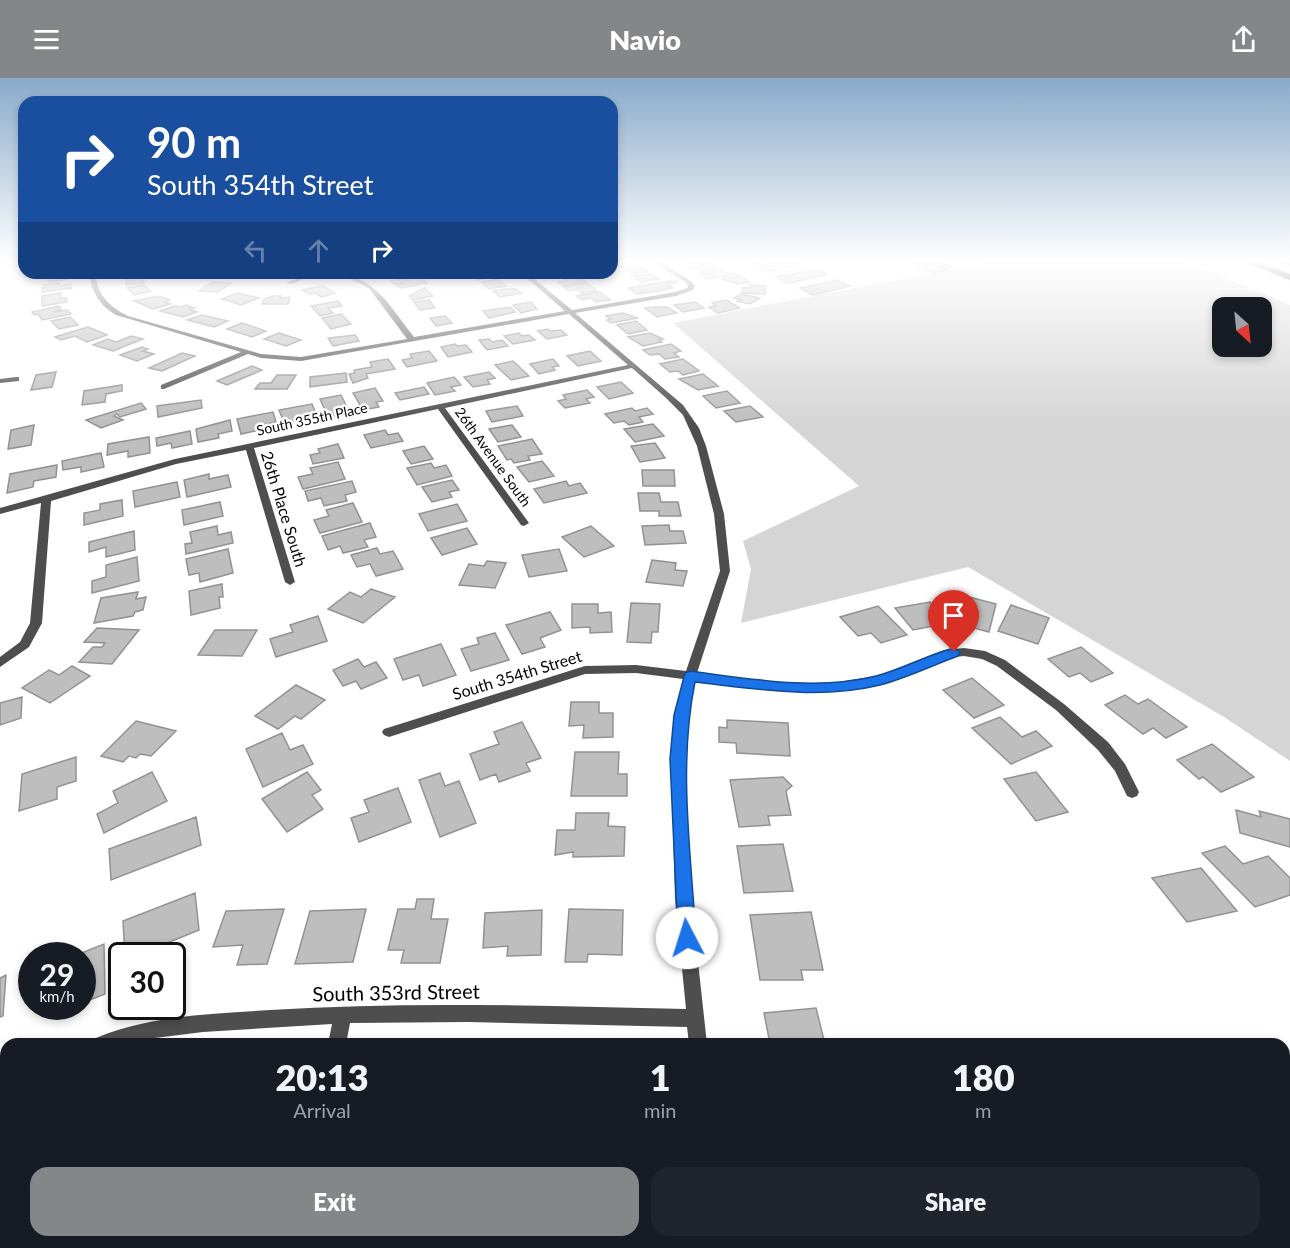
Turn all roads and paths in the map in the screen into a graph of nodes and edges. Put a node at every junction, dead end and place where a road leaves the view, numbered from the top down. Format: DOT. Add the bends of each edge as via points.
graph roads {
  1 [pos="126,316"];
  2 [pos="393,316"];
  3 [pos="553,316"];
  4 [pos="571,316"];
  5 [pos="412,340"];
  6 [pos="248,352"];
  7 [pos="632,366"];
  8 [pos="16,379"];
  9 [pos="0,381"];
  10 [pos="164,387"];
  11 [pos="440,406"];
  12 [pos="249,446"];
  13 [pos="46,500"];
  14 [pos="0,511"];
  15 [pos="524,523"];
  16 [pos="290,582"];
  17 [pos="0,663"];
  18 [pos="690,676"];
  19 [pos="389,732"];
  20 [pos="1132,792"];
  21 [pos="343,1014"];
  22 [pos="694,1018"];
  23 [pos="121,1038"];
  24 [pos="338,1038"];
  25 [pos="697,1038"];
  1 -- 6 [label="street"];
  2 -- 5 [label="street"];
  3 -- 5 [label="street"];
  4 -- 7 [label="street"];
  5 -- 6 [label="street" via="314,358 275,358"];
  6 -- 10 [label="street"];
  7 -- 11 [label="street, South 355th Place"];
  7 -- 18 [label="street" via="687,414 700,443 722,526 725,571"];
  8 -- 9 [label="street"];
  11 -- 12 [label="street, South 355th Place"];
  11 -- 15 [label="street, 26th Avenue South"];
  12 -- 13 [label="street, South 355th Place" via="142,470"];
  12 -- 16 [label="street, 26th Place South"];
  13 -- 14 [label="street, South 355th Place"];
  13 -- 17 [label="street" via="36,624 25,644"];
  18 -- 19 [label="street, South 354th Street" via="626,669 585,670"];
  18 -- 20 [label="street, South 354th Street" via="783,687 841,687 894,675 944,654 985,655 1032,684 1091,734 1114,759"];
  18 -- 22 [label="street" via="681,715 678,759 683,898"];
  21 -- 22 [label="street, South 353rd Street"];
  21 -- 23 [label="street, South 353rd Street" via="192,1024"];
  21 -- 24 [label="street"];
  22 -- 25 [label="street"];
}
